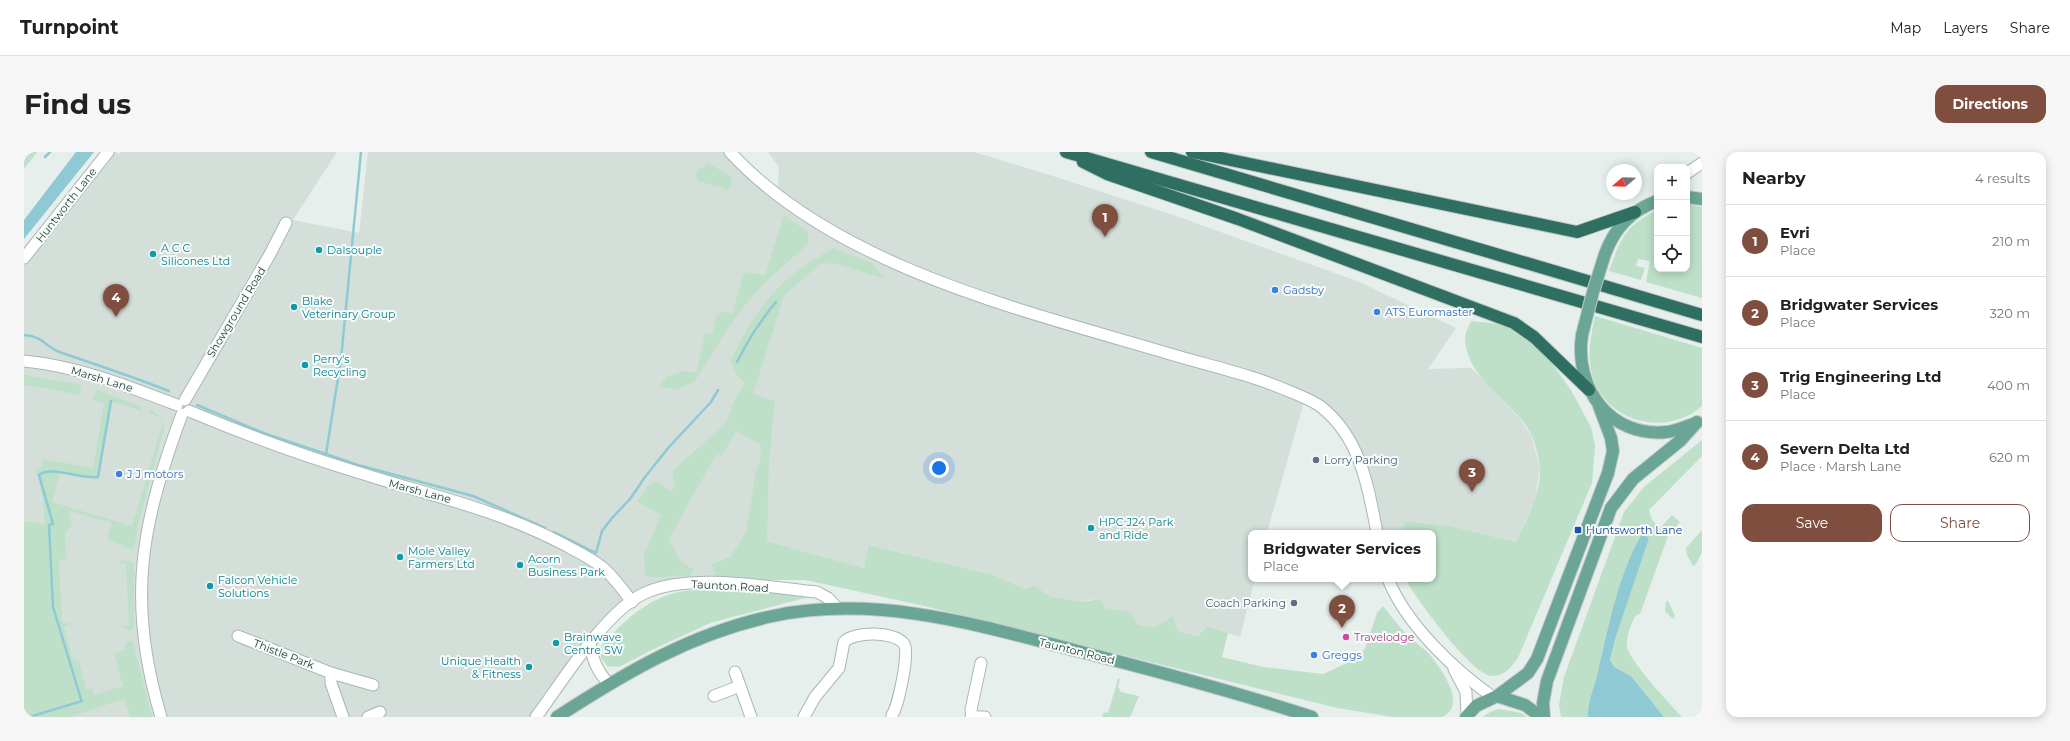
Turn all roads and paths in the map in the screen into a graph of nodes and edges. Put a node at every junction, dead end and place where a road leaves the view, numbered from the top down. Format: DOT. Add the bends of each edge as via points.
graph roads {
  1 [pos="108,152"];
  2 [pos="730,152"];
  3 [pos="1062,152"];
  4 [pos="1066,152"];
  5 [pos="1151,152"];
  6 [pos="1192,152"];
  7 [pos="1702,163"];
  8 [pos="1690,171"];
  9 [pos="1690,197"];
  10 [pos="1702,199"];
  11 [pos="1652,203"];
  12 [pos="1635,212"];
  13 [pos="286,223"];
  14 [pos="24,258"];
  15 [pos="1702,314"];
  16 [pos="1702,336"];
  17 [pos="24,361"];
  18 [pos="1589,390"];
  19 [pos="1599,406"];
  20 [pos="183,407"];
  21 [pos="1700,421"];
  22 [pos="1376,530"];
  23 [pos="1390,582"];
  24 [pos="632,602"];
  25 [pos="838,609"];
  26 [pos="238,636"];
  27 [pos="590,644"];
  28 [pos="1450,662"];
  29 [pos="981,663"];
  30 [pos="735,672"];
  31 [pos="331,673"];
  32 [pos="373,684"];
  33 [pos="609,684"];
  34 [pos="740,686"];
  35 [pos="714,696"];
  36 [pos="1495,696"];
  37 [pos="380,712"];
  38 [pos="890,716"];
  39 [pos="1467,716"];
  40 [pos="160,717"];
  41 [pos="343,717"];
  42 [pos="368,717"];
  43 [pos="536,717"];
  44 [pos="557,717"];
  45 [pos="752,717"];
  46 [pos="804,717"];
  47 [pos="971,717"];
  48 [pos="985,717"];
  49 [pos="1313,717"];
  50 [pos="1541,717"];
  51 [pos="1544,717"];
  1 -- 14 [label="street, Huntworth Lane"];
  2 -- 22 [label="street" via="769,189 800,212 868,251 916,272 1032,313 1275,385 1319,406 1346,434 1359,456 1370,492"];
  3 -- 18 [label="highway" via="1107,174 1238,219 1514,323 1534,337"];
  4 -- 16 [label="highway"];
  5 -- 15 [label="highway"];
  6 -- 12 [label="highway" via="1577,232"];
  7 -- 8 [label="street"];
  9 -- 10 [label="main road"];
  11 -- 12 [label="main road"];
  12 -- 18 [label="main road, bridge" via="1620,227 1605,254 1593,292 1580,349 1581,367"];
  13 -- 20 [label="street, Showground Road"];
  17 -- 20 [label="street, Marsh Lane" via="55,364 91,374"];
  18 -- 19 [label="main road"];
  19 -- 21 [label="main road" via="1618,421 1649,432 1668,432"];
  19 -- 36 [label="main road" via="1613,451 1608,473 1537,659 1528,673"];
  20 -- 24 [label="street, Marsh Lane" via="236,431 411,489 477,507 548,536 602,567"];
  20 -- 40 [label="street, Showground Road" via="156,490 142,556 140,596 143,636"];
  21 -- 51 [label="main road" via="1633,479 1611,508 1546,680"];
  23 -- 28 [label="street" via="1409,614"];
  24 -- 25 [label="street, Taunton Road" via="657,588 695,583 817,592 828,598"];
  24 -- 27 [label="street, Taunton Road" via="614,616"];
  25 -- 33 [label="main road, Taunton Road" via="774,616 717,631 662,654"];
  25 -- 49 [label="main road, Taunton Road" via="902,611 983,626 1122,662"];
  26 -- 31 [label="street, Thistle Park"];
  27 -- 33 [label="street" via="593,662"];
  27 -- 43 [label="street, Taunton Road"];
  28 -- 36 [label="street" via="1475,684"];
  28 -- 39 [label="street" via="1466,692"];
  29 -- 47 [label="street"];
  30 -- 34 [label="street"];
  31 -- 32 [label="street, Thistle Park"];
  31 -- 41 [label="street" via="331,683"];
  33 -- 44 [label="main road, Taunton Road"];
  34 -- 35 [label="street"];
  34 -- 45 [label="street"];
  36 -- 39 [label="main road" via="1476,706"];
  36 -- 50 [label="main road" via="1525,705"];
  37 -- 42 [label="street"];
  38 -- 46 [label="street" via="895,708 905,668 906,647 900,640 866,634 854,636 844,642 839,668 815,697"];
  47 -- 48 [label="street"];
}
